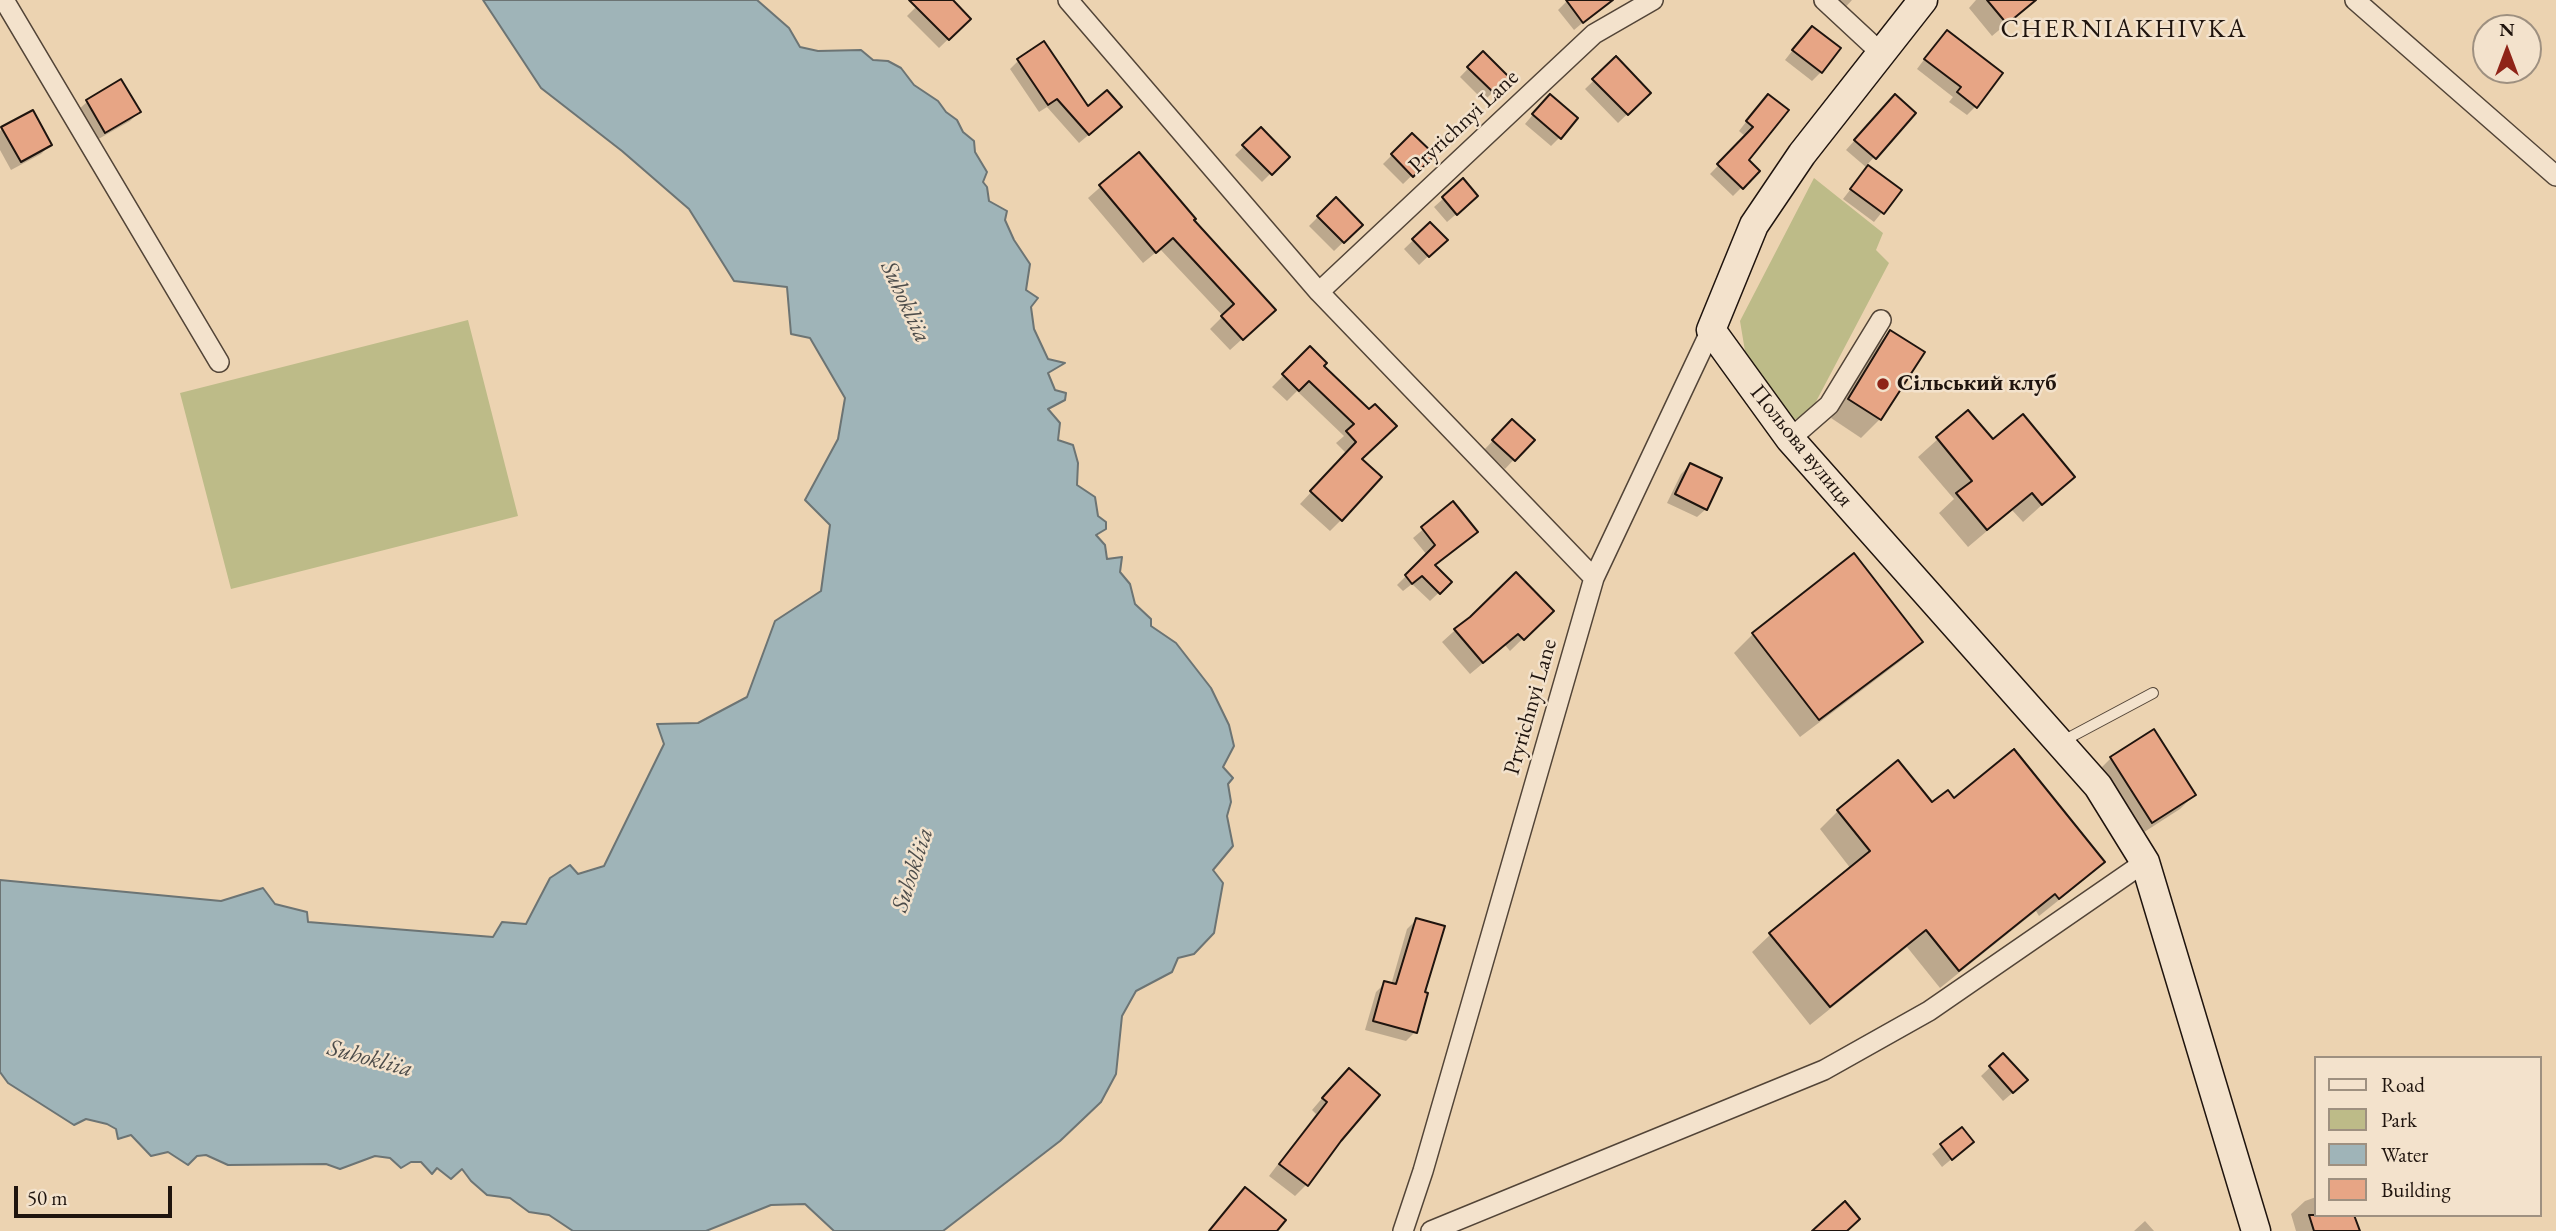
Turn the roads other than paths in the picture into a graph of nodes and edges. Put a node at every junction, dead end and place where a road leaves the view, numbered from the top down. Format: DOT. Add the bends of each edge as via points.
graph roads {
  1 [pos="4,0"];
  2 [pos="1068,0"];
  3 [pos="1653,0"];
  4 [pos="1824,0"];
  5 [pos="1923,0"];
  6 [pos="2355,0"];
  7 [pos="1881,52"];
  8 [pos="2556,176"];
  9 [pos="1318,292"];
  10 [pos="1881,320"];
  11 [pos="1711,330"];
  12 [pos="219,362"];
  13 [pos="1790,439"];
  14 [pos="1594,578"];
  15 [pos="2153,694"];
  16 [pos="2059,742"];
  17 [pos="2145,862"];
  18 [pos="2252,1229"];
  19 [pos="1403,1231"];
  20 [pos="1431,1231"];
  1 -- 12 [label="street"];
  2 -- 9 [label="street"];
  3 -- 9 [label="street, Pryrichnyi Lane" via="1594,34"];
  4 -- 7 [label="street"];
  5 -- 7 [label="street"];
  6 -- 8 [label="street"];
  7 -- 11 [label="street" via="1802,154 1755,225"];
  9 -- 14 [label="street"];
  10 -- 13 [label="street" via="1829,405"];
  11 -- 13 [label="street, Польова вулиця"];
  11 -- 14 [label="street, Pryrichnyi Lane"];
  13 -- 16 [label="street, Польова вулиця"];
  14 -- 19 [label="street, Pryrichnyi Lane"];
  15 -- 16 [label="lane"];
  16 -- 17 [label="street, Польова вулиця" via="2098,786"];
  17 -- 18 [label="street, Польова вулиця"];
  17 -- 20 [label="street" via="1929,1011 1824,1070"];
}
